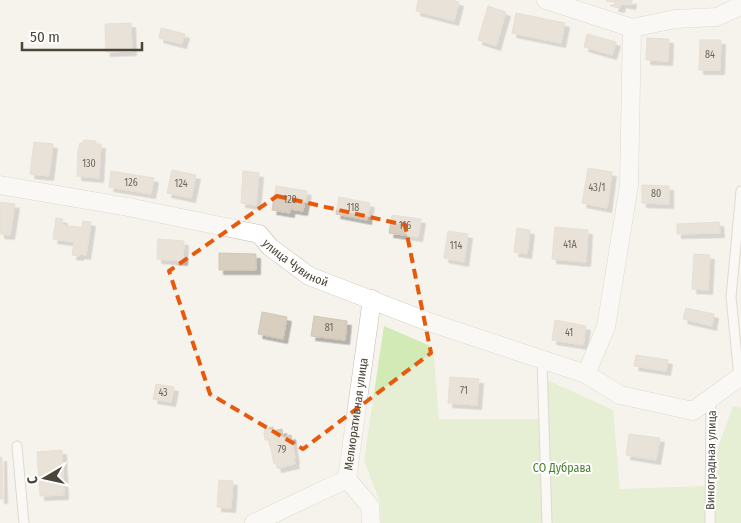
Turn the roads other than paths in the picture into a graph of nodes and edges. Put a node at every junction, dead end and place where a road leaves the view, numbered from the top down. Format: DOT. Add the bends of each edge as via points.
graph roads {
  1 [pos="546,0"];
  2 [pos="741,5"];
  3 [pos="632,28"];
  4 [pos="0,184"];
  5 [pos="741,191"];
  6 [pos="372,299"];
  7 [pos="542,360"];
  8 [pos="586,374"];
  9 [pos="740,376"];
  10 [pos="711,397"];
  11 [pos="17,446"];
  12 [pos="347,479"];
  13 [pos="24,523"];
  14 [pos="254,523"];
  15 [pos="371,523"];
  16 [pos="547,523"];
  17 [pos="710,523"];
  1 -- 3 [label="street"];
  2 -- 3 [label="street" via="716,17 675,18"];
  3 -- 8 [label="street" via="629,186 606,327"];
  4 -- 6 [label="street, улица Чувиной" via="259,234 270,247 309,276"];
  5 -- 9 [label="lane" via="731,297"];
  6 -- 7 [label="street, улица Чувиной"];
  6 -- 12 [label="street, Мелиоративная улица"];
  7 -- 8 [label="street, улица Чувиной"];
  7 -- 16 [label="lane"];
  8 -- 10 [label="street, улица Чувиной" via="620,395 693,412"];
  9 -- 10 [label="street, улица Чувиной"];
  10 -- 17 [label="lane, Виноградная улица"];
  11 -- 13 [label="lane"];
  12 -- 14 [label="street"];
  12 -- 15 [label="street, Мелиоративная улица" via="370,506"];
}
